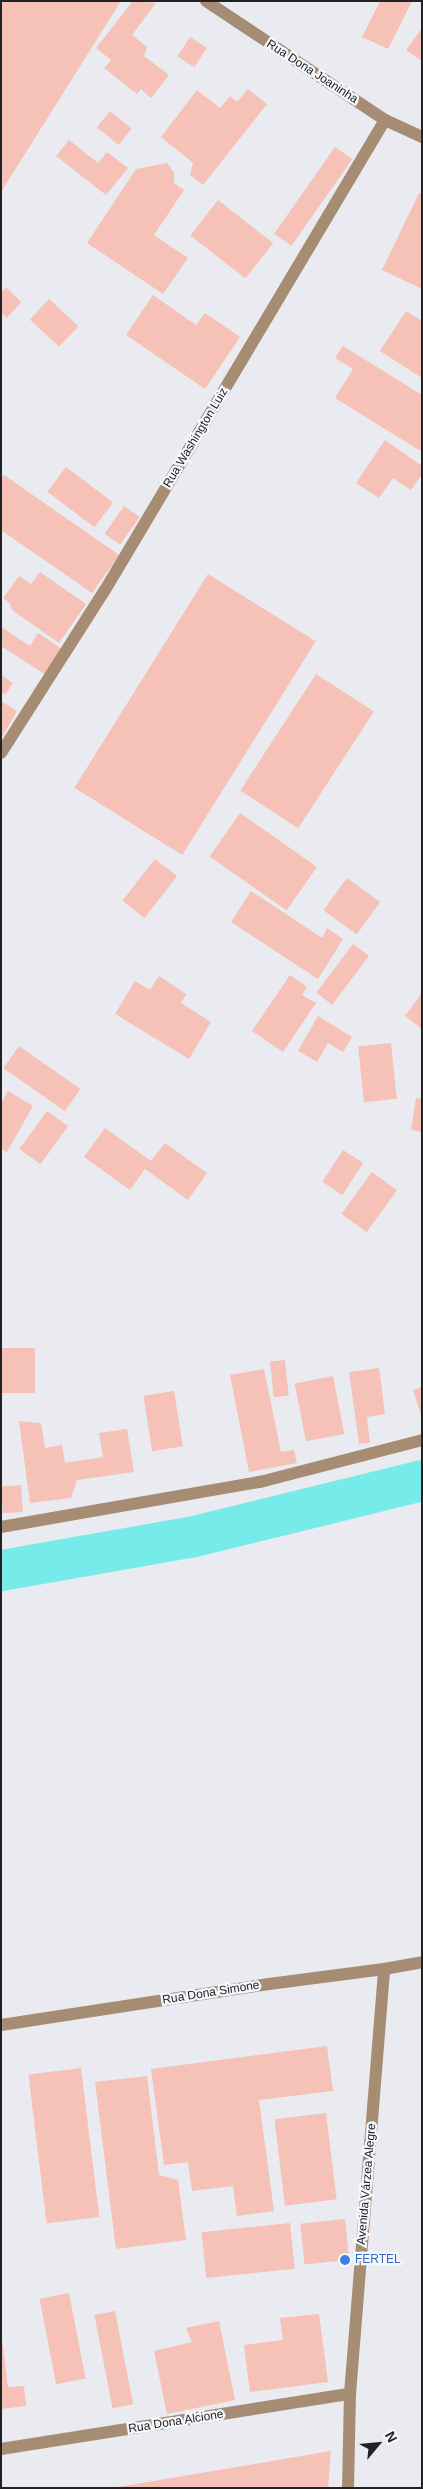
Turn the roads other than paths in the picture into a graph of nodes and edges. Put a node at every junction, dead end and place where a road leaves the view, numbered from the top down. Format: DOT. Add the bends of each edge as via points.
graph roads {
  1 [pos="206,1"];
  2 [pos="385,120"];
  3 [pos="422,136"];
  4 [pos="1,753"];
  5 [pos="422,1440"];
  6 [pos="1,1527"];
  7 [pos="422,1962"];
  8 [pos="384,1970"];
  9 [pos="1,2025"];
  10 [pos="350,2394"];
  11 [pos="1,2449"];
  12 [pos="348,2488"];
  1 -- 2 [label="street, Rua Dona Joaninha"];
  2 -- 3 [label="street, Rua Dona Joaninha"];
  2 -- 4 [label="street, Rua Washington Luiz" via="105,590"];
  5 -- 6 [label="street" via="260,1482"];
  7 -- 8 [label="street, Rua Dona Simone"];
  8 -- 9 [label="street, Rua Dona Simone" via="268,1984"];
  8 -- 10 [label="street, Avenida Várzea Alegre"];
  10 -- 11 [label="street, Rua Dona Alcione"];
  10 -- 12 [label="street, Avenida Várzea Alegre"];
}
